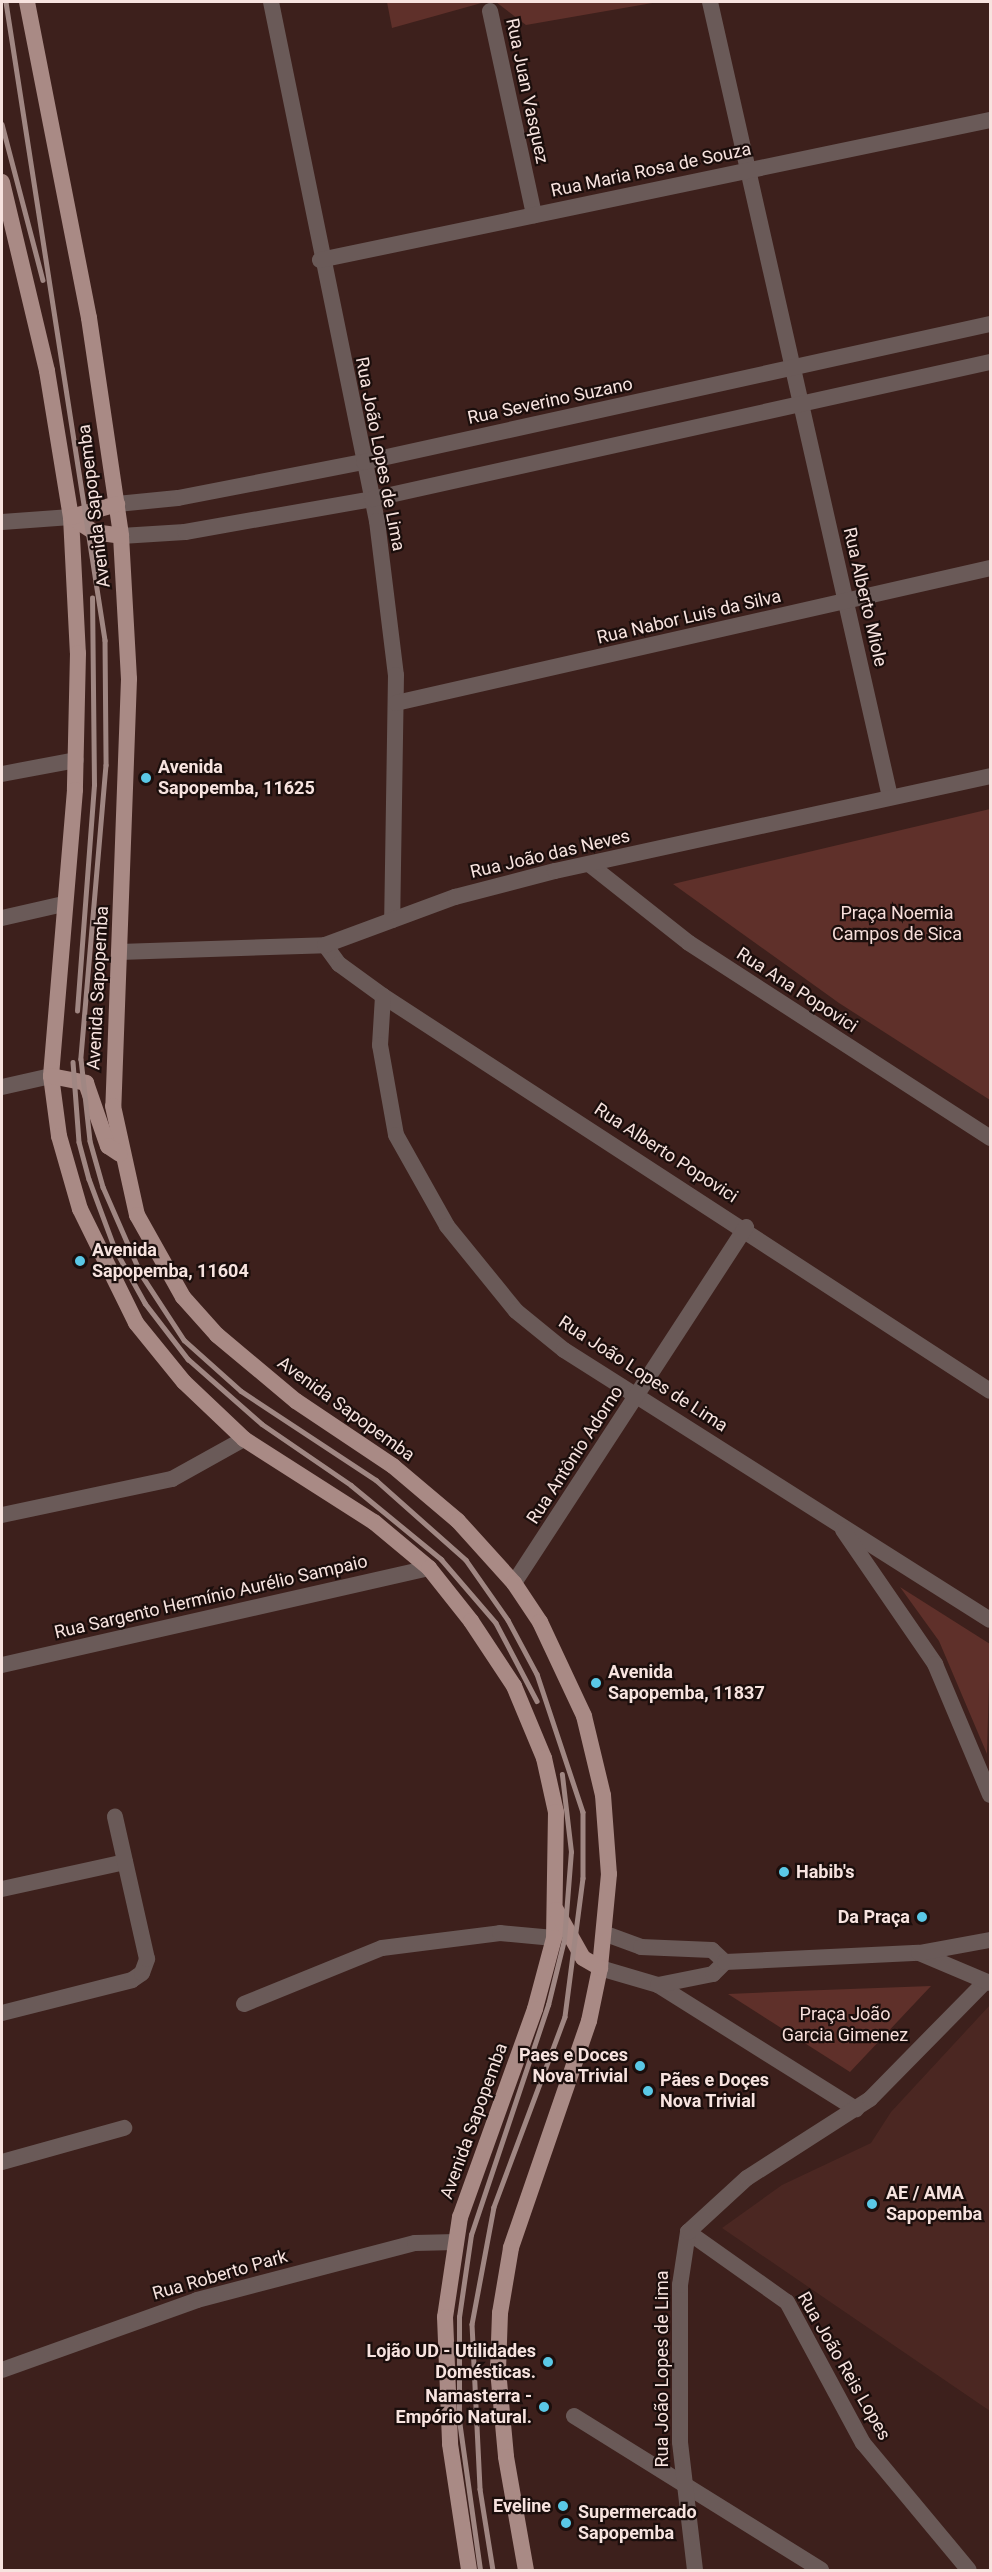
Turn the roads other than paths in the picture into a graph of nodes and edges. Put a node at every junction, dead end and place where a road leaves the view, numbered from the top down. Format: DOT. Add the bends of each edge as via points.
graph roads {
  1 [pos="27,2"];
  2 [pos="271,2"];
  3 [pos="710,2"];
  4 [pos="490,10"];
  5 [pos="990,120"];
  6 [pos="749,169"];
  7 [pos="2,182"];
  8 [pos="534,215"];
  9 [pos="320,260"];
  10 [pos="990,324"];
  11 [pos="990,363"];
  12 [pos="791,368"];
  13 [pos="801,405"];
  14 [pos="364,462"];
  15 [pos="372,499"];
  16 [pos="117,504"];
  17 [pos="71,517"];
  18 [pos="2,522"];
  19 [pos="121,536"];
  20 [pos="990,568"];
  21 [pos="846,601"];
  22 [pos="396,703"];
  23 [pos="76,760"];
  24 [pos="2,774"];
  25 [pos="990,776"];
  26 [pos="890,797"];
  27 [pos="589,864"];
  28 [pos="63,904"];
  29 [pos="2,918"];
  30 [pos="392,920"];
  31 [pos="325,945"];
  32 [pos="119,952"];
  33 [pos="383,996"];
  34 [pos="51,1076"];
  35 [pos="2,1087"];
  36 [pos="990,1138"];
  37 [pos="120,1154"];
  38 [pos="746,1227"];
  39 [pos="990,1391"];
  40 [pos="638,1396"];
  41 [pos="244,1439"];
  42 [pos="2,1513"];
  43 [pos="834,1518"];
  44 [pos="429,1568"];
  45 [pos="514,1583"];
  46 [pos="990,1620"];
  47 [pos="2,1665"];
  48 [pos="989,1787"];
  49 [pos="115,1817"];
  50 [pos="125,1862"];
  51 [pos="2,1889"];
  52 [pos="556,1909"];
  53 [pos="606,1934"];
  54 [pos="554,1938"];
  55 [pos="990,1940"];
  56 [pos="920,1953"];
  57 [pos="725,1962"];
  58 [pos="600,1968"];
  59 [pos="987,1983"];
  60 [pos="658,1985"];
  61 [pos="244,2004"];
  62 [pos="2,2013"];
  63 [pos="856,2109"];
  64 [pos="124,2128"];
  65 [pos="2,2162"];
  66 [pos="688,2232"];
  67 [pos="456,2242"];
  68 [pos="2,2370"];
  69 [pos="574,2416"];
  70 [pos="683,2486"];
  71 [pos="469,2571"];
  72 [pos="525,2571"];
  73 [pos="696,2571"];
  74 [pos="820,2571"];
  75 [pos="969,2571"];
  1 -- 16 [label="main road, Avenida Sapopemba" via="89,318"];
  2 -- 9 [label="street, Rua João Lopes de Lima"];
  3 -- 6 [label="street, Rua Alberto Miole"];
  4 -- 8 [label="street, Rua Juan Vasquez"];
  5 -- 6 [label="street, Rua Maria Rosa de Souza"];
  6 -- 8 [label="street, Rua Maria Rosa de Souza"];
  6 -- 12 [label="street, Rua Alberto Miole"];
  7 -- 17 [label="main road, Avenida Sapopemba" via="47,371"];
  8 -- 9 [label="street, Rua Maria Rosa de Souza"];
  9 -- 14 [label="street, Rua João Lopes de Lima"];
  10 -- 12 [label="street, Rua Severino Suzano"];
  11 -- 13 [label="street"];
  12 -- 13 [label="street, Rua Alberto Miole"];
  12 -- 14 [label="street, Rua Severino Suzano"];
  13 -- 15 [label="street"];
  13 -- 21 [label="street, Rua Alberto Miole"];
  14 -- 15 [label="street, Rua João Lopes de Lima"];
  14 -- 16 [label="street, Rua Severino Suzano" via="178,498"];
  15 -- 19 [label="street" via="185,532"];
  15 -- 22 [label="street, Rua João Lopes de Lima"];
  16 -- 17 [label="main road"];
  16 -- 19 [label="main road, Avenida Sapopemba"];
  17 -- 18 [label="street"];
  17 -- 19 [label="main road" via="94,532"];
  17 -- 23 [label="main road, Avenida Sapopemba"];
  19 -- 32 [label="main road, Avenida Sapopemba" via="129,679"];
  20 -- 21 [label="street, Rua Nabor Luis da Silva"];
  21 -- 22 [label="street, Rua Nabor Luis da Silva"];
  21 -- 26 [label="street, Rua Alberto Miole"];
  22 -- 30 [label="street, Rua João Lopes de Lima"];
  23 -- 24 [label="street"];
  23 -- 28 [label="main road, Avenida Sapopemba"];
  25 -- 26 [label="street, Rua João das Neves"];
  26 -- 27 [label="street, Rua João das Neves"];
  27 -- 30 [label="street, Rua João das Neves" via="455,897"];
  27 -- 36 [label="street, Rua Ana Popovici" via="689,943"];
  28 -- 29 [label="street"];
  28 -- 34 [label="main road, Avenida Sapopemba"];
  30 -- 31 [label="street, Rua João das Neves"];
  31 -- 32 [label="street, Rua João das Neves"];
  31 -- 33 [label="street, Rua Alberto Popovici" via="339,964"];
  32 -- 37 [label="main road, Avenida Sapopemba" via="113,1089"];
  33 -- 38 [label="street, Rua Alberto Popovici"];
  33 -- 40 [label="street, Rua João Lopes de Lima" via="380,1045 396,1135 447,1226 516,1311"];
  34 -- 35 [label="street"];
  34 -- 37 [label="main road" via="86,1083 108,1146"];
  34 -- 41 [label="main road, Avenida Sapopemba" via="59,1136 80,1209 110,1279 136,1323 184,1382"];
  37 -- 45 [label="main road, Avenida Sapopemba" via="137,1215 159,1260 183,1297 217,1335 296,1401 393,1466 458,1521"];
  38 -- 39 [label="street, Rua Alberto Popovici"];
  38 -- 40 [label="street, Rua Antônio Adorno"];
  40 -- 43 [label="street, Rua João Lopes de Lima"];
  40 -- 45 [label="street, Rua Antônio Adorno"];
  41 -- 42 [label="street" via="172,1479"];
  41 -- 44 [label="main road, Avenida Sapopemba" via="374,1522"];
  43 -- 46 [label="street, Rua João Lopes de Lima"];
  43 -- 48 [label="street" via="876,1571 935,1664"];
  44 -- 47 [label="street, Rua Sargento Hermínio Aurélio Sampaio"];
  44 -- 52 [label="main road, Avenida Sapopemba" via="514,1686 544,1758 558,1843"];
  45 -- 53 [label="main road, Avenida Sapopemba" via="540,1622 584,1716 603,1795"];
  49 -- 50 [label="street"];
  50 -- 51 [label="street"];
  50 -- 62 [label="street" via="147,1959 142,1973 132,1980"];
  52 -- 54 [label="main road, Avenida Sapopemba"];
  52 -- 58 [label="main road" via="583,1958"];
  53 -- 57 [label="street" via="642,1947 712,1950"];
  53 -- 58 [label="main road, Avenida Sapopemba"];
  54 -- 61 [label="street" via="500,1933 382,1948"];
  54 -- 67 [label="main road, Avenida Sapopemba" via="535,2009 483,2142"];
  55 -- 56 [label="street"];
  56 -- 57 [label="street"];
  56 -- 59 [label="street"];
  57 -- 60 [label="street" via="712,1974"];
  58 -- 60 [label="street"];
  58 -- 72 [label="main road, Avenida Sapopemba" via="589,2021 511,2248 500,2313 498,2370 506,2457"];
  59 -- 63 [label="street"];
  60 -- 63 [label="street"];
  63 -- 66 [label="street" via="747,2178"];
  64 -- 65 [label="street"];
  66 -- 70 [label="street, Rua João Lopes de Lima" via="680,2285"];
  66 -- 75 [label="street, Rua João Reis Lopes" via="787,2302 863,2444"];
  67 -- 68 [label="street, Rua Roberto Park" via="415,2243 197,2300"];
  67 -- 71 [label="main road, Avenida Sapopemba" via="445,2317 444,2380"];
  69 -- 70 [label="street"];
  70 -- 73 [label="street, Rua João Lopes de Lima"];
  70 -- 74 [label="street"];
}
